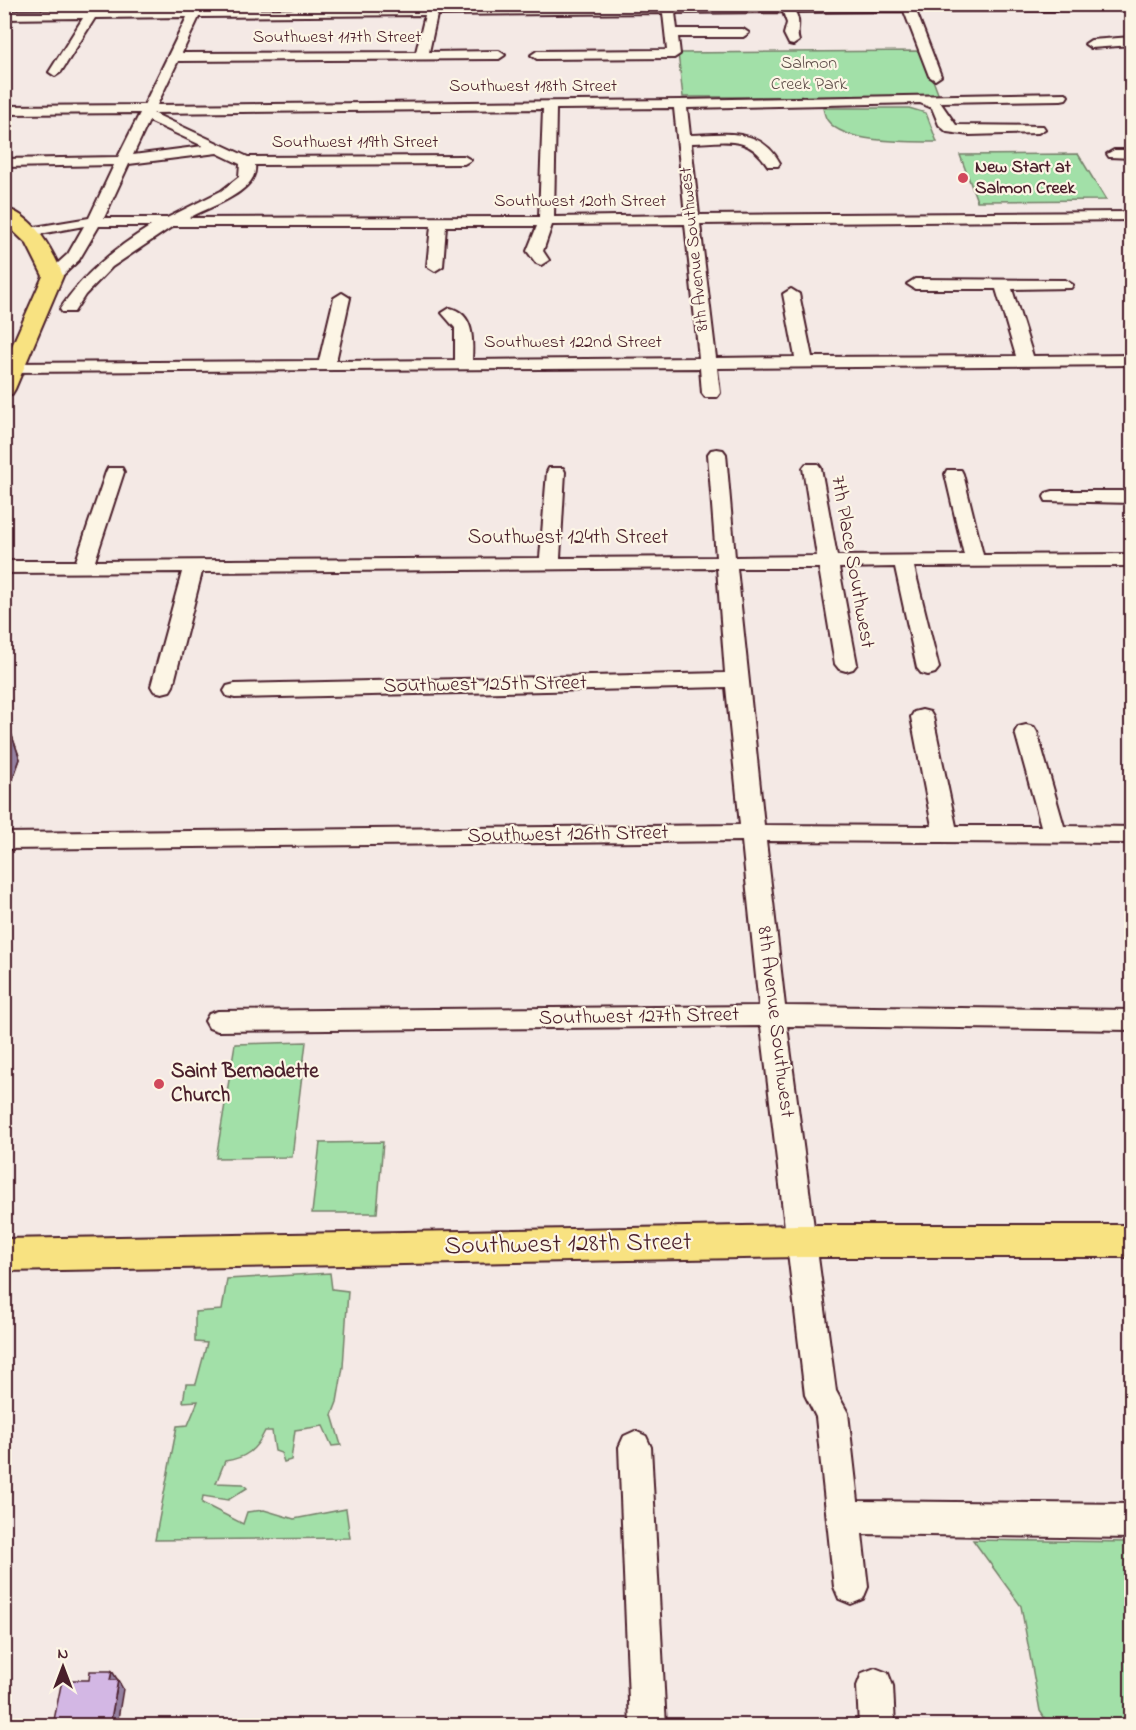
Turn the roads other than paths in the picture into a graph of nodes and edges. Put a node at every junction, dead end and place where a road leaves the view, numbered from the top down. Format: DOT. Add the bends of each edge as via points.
graph roads {
  1 [pos="908,6"];
  2 [pos="1131,6"];
  3 [pos="433,8"];
  4 [pos="786,8"];
  5 [pos="197,9"];
  6 [pos="669,10"];
  7 [pos="91,14"];
  8 [pos="4,15"];
  9 [pos="671,33"];
  10 [pos="743,33"];
  11 [pos="792,41"];
  12 [pos="1131,41"];
  13 [pos="1091,44"];
  14 [pos="422,55"];
  15 [pos="499,55"];
  16 [pos="537,55"];
  17 [pos="175,57"];
  18 [pos="55,72"];
  19 [pos="935,76"];
  20 [pos="1061,96"];
  21 [pos="925,101"];
  22 [pos="550,104"];
  23 [pos="680,104"];
  24 [pos="4,110"];
  25 [pos="147,112"];
  26 [pos="1038,129"];
  27 [pos="683,139"];
  28 [pos="220,148"];
  29 [pos="1114,154"];
  30 [pos="1131,154"];
  31 [pos="402,160"];
  32 [pos="464,160"];
  33 [pos="123,161"];
  34 [pos="246,161"];
  35 [pos="4,163"];
  36 [pos="773,164"];
  37 [pos="400,176"];
  38 [pos="4,213"];
  39 [pos="1131,216"];
  40 [pos="692,220"];
  41 [pos="546,221"];
  42 [pos="94,222"];
  43 [pos="439,222"];
  44 [pos="168,223"];
  45 [pos="29,232"];
  46 [pos="541,260"];
  47 [pos="435,266"];
  48 [pos="53,276"];
  49 [pos="915,284"];
  50 [pos="1002,284"];
  51 [pos="1065,285"];
  52 [pos="791,294"];
  53 [pos="342,298"];
  54 [pos="68,309"];
  55 [pos="450,313"];
  56 [pos="1026,360"];
  57 [pos="1131,360"];
  58 [pos="804,361"];
  59 [pos="708,362"];
  60 [pos="463,363"];
  61 [pos="327,364"];
  62 [pos="14,368"];
  63 [pos="4,389"];
  64 [pos="711,393"];
  65 [pos="717,454"];
  66 [pos="812,468"];
  67 [pos="114,472"];
  68 [pos="556,472"];
  69 [pos="954,474"];
  70 [pos="1053,497"];
  71 [pos="1131,497"];
  72 [pos="1131,560"];
  73 [pos="903,561"];
  74 [pos="975,561"];
  75 [pos="550,562"];
  76 [pos="726,562"];
  77 [pos="826,562"];
  78 [pos="84,565"];
  79 [pos="194,565"];
  80 [pos="4,567"];
  81 [pos="846,664"];
  82 [pos="928,668"];
  83 [pos="736,680"];
  84 [pos="162,686"];
  85 [pos="235,690"];
  86 [pos="922,717"];
  87 [pos="1026,732"];
  88 [pos="752,833"];
  89 [pos="946,835"];
  90 [pos="1055,835"];
  91 [pos="1131,835"];
  92 [pos="4,841"];
  93 [pos="773,1016"];
  94 [pos="1131,1020"];
  95 [pos="219,1021"];
  96 [pos="802,1241"];
  97 [pos="1131,1241"];
  98 [pos="4,1255"];
  99 [pos="635,1447"];
  100 [pos="843,1517"];
  101 [pos="1131,1521"];
  102 [pos="851,1587"];
  103 [pos="875,1686"];
  104 [pos="648,1725"];
  105 [pos="877,1725"];
  1 -- 2 [label="street"];
  1 -- 4 [label="street"];
  1 -- 19 [label="street"];
  3 -- 5 [label="street"];
  3 -- 6 [label="street"];
  3 -- 14 [label="street"];
  4 -- 6 [label="street"];
  4 -- 11 [label="street" via="794,17"];
  5 -- 7 [label="street"];
  5 -- 17 [label="street"];
  6 -- 9 [label="street"];
  7 -- 8 [label="street"];
  7 -- 18 [label="street"];
  9 -- 10 [label="street"];
  9 -- 16 [label="street" via="674,54"];
  12 -- 13 [label="street"];
  14 -- 15 [label="street, Southwest 117th Street"];
  14 -- 17 [label="street, Southwest 117th Street"];
  17 -- 25 [label="street"];
  20 -- 21 [label="street, Southwest 118th Street"];
  21 -- 23 [label="street, Southwest 118th Street"];
  21 -- 26 [label="street" via="937,106 952,129"];
  22 -- 23 [label="street, Southwest 118th Street"];
  22 -- 25 [label="street, Southwest 118th Street"];
  22 -- 41 [label="street"];
  23 -- 27 [label="street, 8th Avenue Southwest"];
  24 -- 25 [label="street, Southwest 118th Street"];
  25 -- 28 [label="street"];
  25 -- 33 [label="street"];
  27 -- 36 [label="street" via="749,141 766,148"];
  27 -- 40 [label="street, 8th Avenue Southwest"];
  28 -- 33 [label="street"];
  28 -- 34 [label="street"];
  29 -- 30 [label="street"];
  31 -- 32 [label="street, Southwest 119th Street"];
  31 -- 34 [label="street, Southwest 119th Street"];
  31 -- 37 [label="street"];
  33 -- 35 [label="street"];
  33 -- 42 [label="street"];
  34 -- 44 [label="street" via="249,172 238,186"];
  38 -- 45 [label="main road"];
  39 -- 40 [label="street, Southwest 120th Street"];
  40 -- 41 [label="street, Southwest 120th Street"];
  40 -- 59 [label="street, 8th Avenue Southwest"];
  41 -- 43 [label="street, Southwest 120th Street"];
  41 -- 46 [label="street" via="536,251"];
  42 -- 44 [label="street, Southwest 120th Street"];
  42 -- 45 [label="street, Southwest 120th Street"];
  42 -- 48 [label="street" via="74,257"];
  43 -- 44 [label="street, Southwest 120th Street"];
  43 -- 47 [label="street"];
  44 -- 54 [label="street" via="110,263 85,285"];
  45 -- 48 [label="main road" via="45,253"];
  48 -- 62 [label="main road"];
  49 -- 50 [label="street"];
  50 -- 51 [label="street"];
  50 -- 56 [label="street"];
  52 -- 58 [label="street"];
  53 -- 61 [label="street"];
  55 -- 60 [label="street" via="465,330"];
  56 -- 57 [label="street, Southwest 122nd Street"];
  56 -- 58 [label="street, Southwest 122nd Street"];
  58 -- 59 [label="street, Southwest 122nd Street"];
  59 -- 60 [label="street, Southwest 122nd Street"];
  59 -- 64 [label="street, 8th Avenue Southwest"];
  60 -- 61 [label="street, Southwest 122nd Street"];
  61 -- 62 [label="street, Southwest 122nd Street"];
  62 -- 63 [label="main road"];
  65 -- 76 [label="street, 8th Avenue Southwest"];
  66 -- 77 [label="street, 7th Place Southwest"];
  67 -- 78 [label="street"];
  68 -- 75 [label="street"];
  69 -- 74 [label="street"];
  70 -- 71 [label="street"];
  72 -- 74 [label="street, Southwest 124th Street"];
  73 -- 74 [label="street, Southwest 124th Street"];
  73 -- 77 [label="street, Southwest 124th Street"];
  73 -- 82 [label="street"];
  75 -- 76 [label="street, Southwest 124th Street"];
  75 -- 79 [label="street, Southwest 124th Street"];
  76 -- 77 [label="street, Southwest 124th Street"];
  76 -- 83 [label="street, 8th Avenue Southwest"];
  77 -- 81 [label="street, 7th Place Southwest"];
  78 -- 79 [label="street, Southwest 124th Street"];
  78 -- 80 [label="street, Southwest 124th Street"];
  79 -- 84 [label="street"];
  83 -- 85 [label="street, Southwest 125th Street"];
  83 -- 88 [label="street, 8th Avenue Southwest"];
  86 -- 89 [label="street"];
  87 -- 90 [label="street"];
  88 -- 89 [label="street, Southwest 126th Street"];
  88 -- 92 [label="street, Southwest 126th Street"];
  88 -- 93 [label="street, 8th Avenue Southwest"];
  89 -- 90 [label="street, Southwest 126th Street"];
  90 -- 91 [label="street, Southwest 126th Street"];
  93 -- 94 [label="street, Southwest 127th Street"];
  93 -- 95 [label="street, Southwest 127th Street"];
  93 -- 96 [label="street, 8th Avenue Southwest"];
  96 -- 97 [label="main road, Southwest 128th Street"];
  96 -- 98 [label="main road, Southwest 128th Street"];
  96 -- 100 [label="street, 8th Avenue Southwest" via="821,1395 832,1413"];
  99 -- 104 [label="street"];
  100 -- 101 [label="street"];
  100 -- 102 [label="street, 8th Avenue Southwest"];
  103 -- 105 [label="street"];
}
